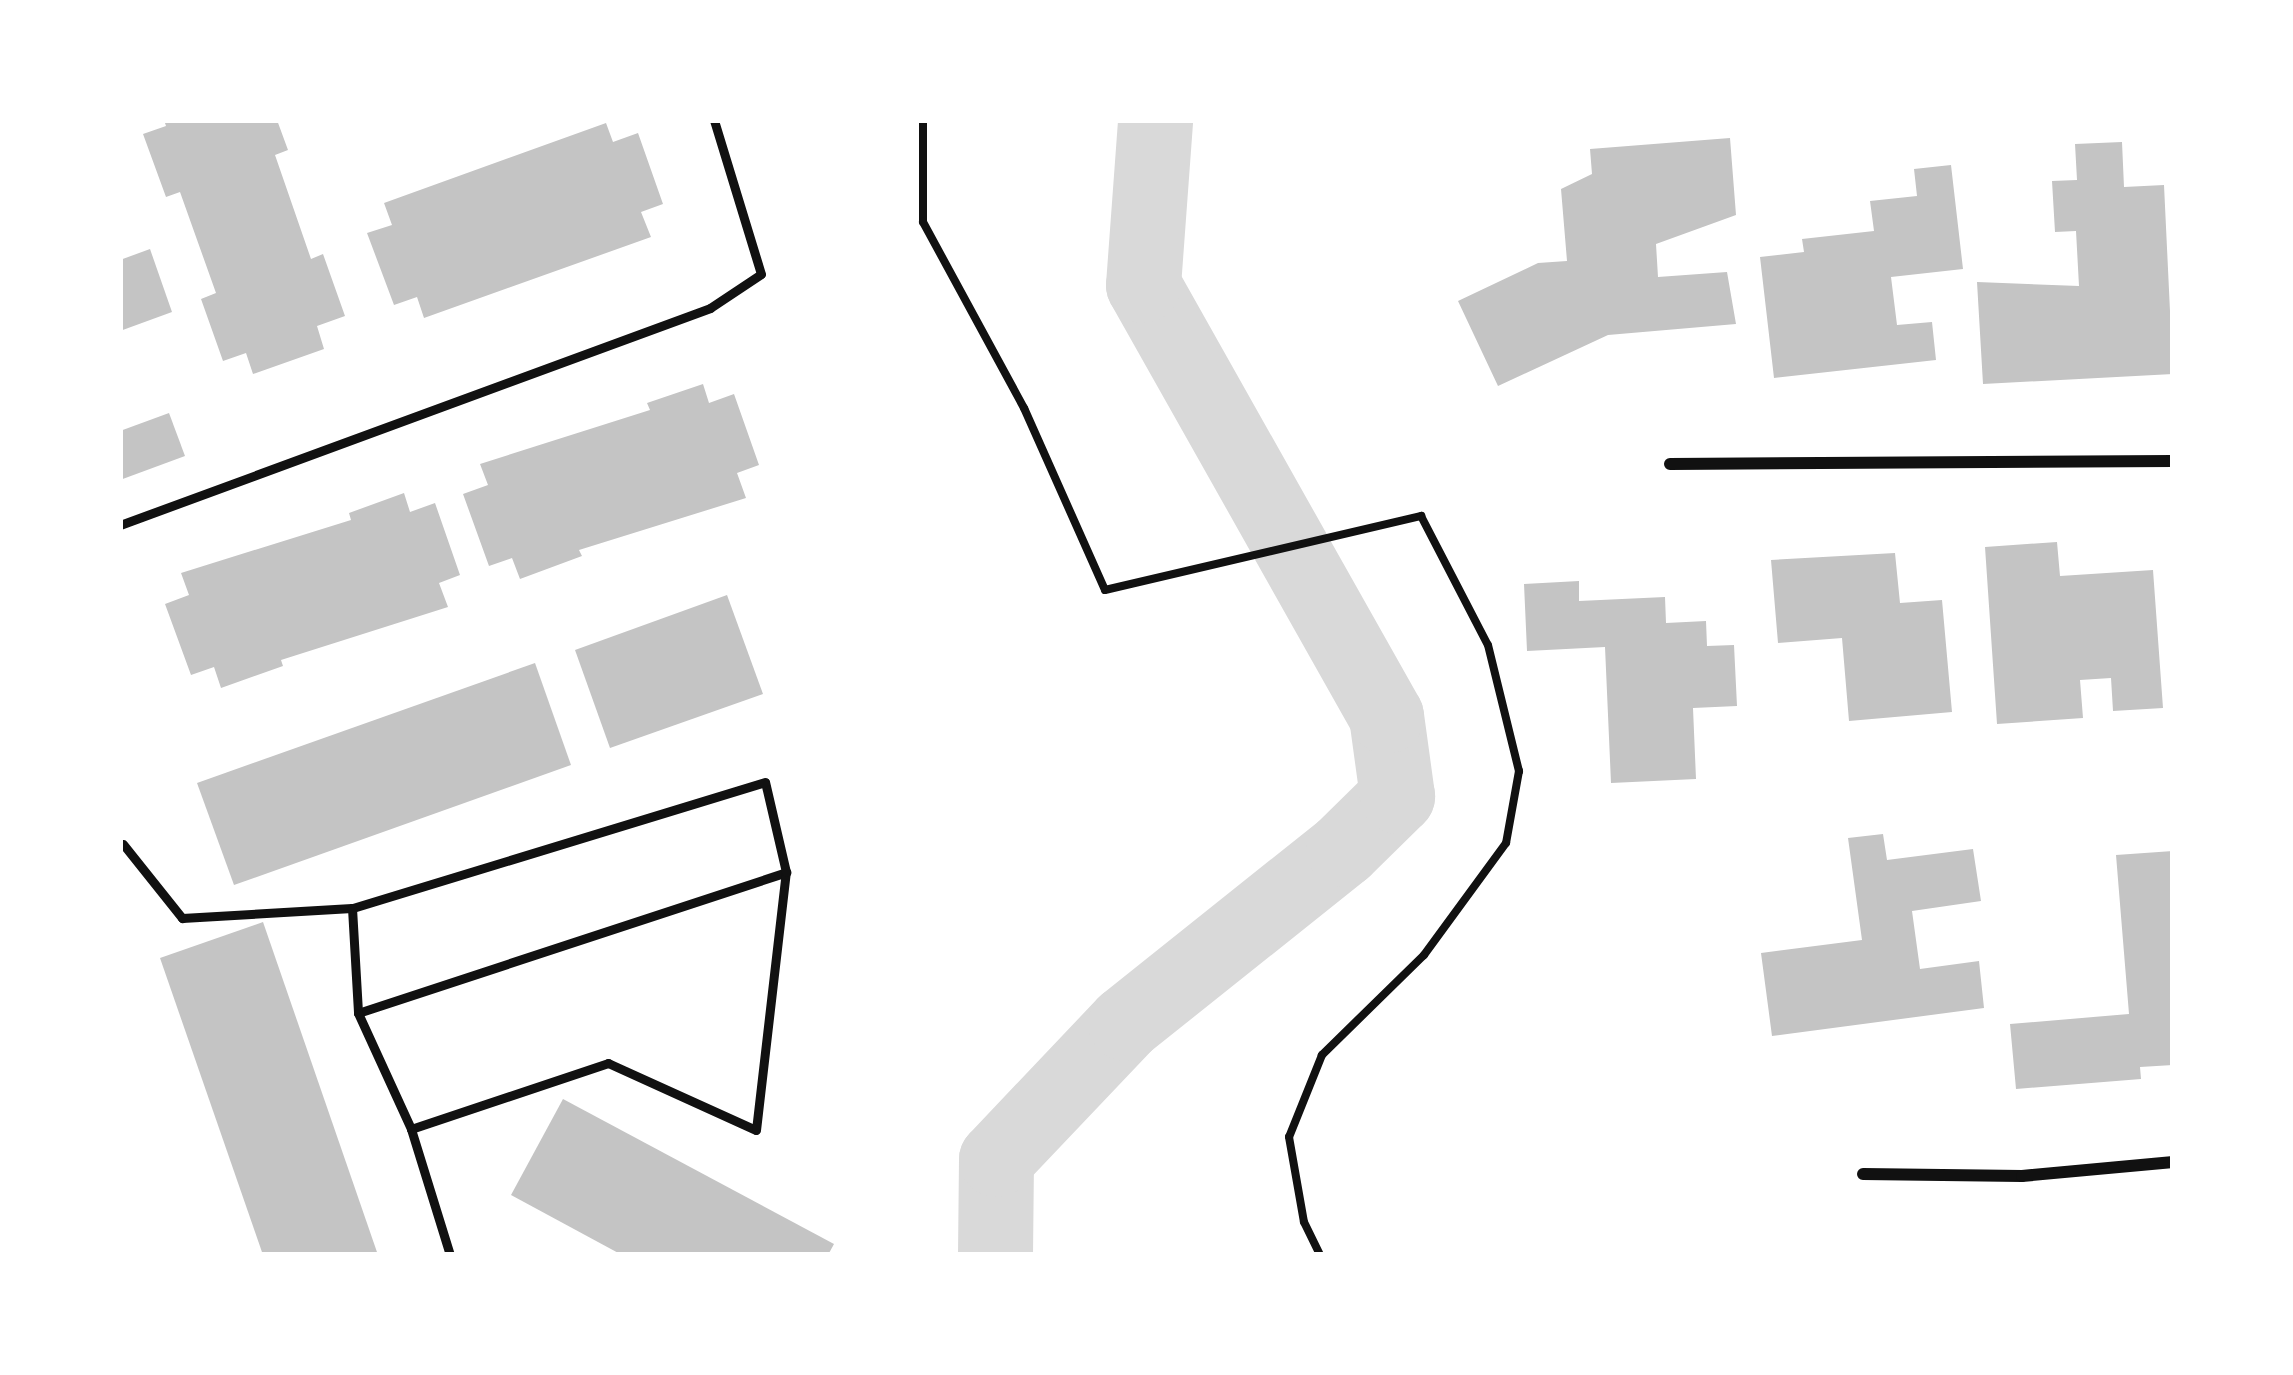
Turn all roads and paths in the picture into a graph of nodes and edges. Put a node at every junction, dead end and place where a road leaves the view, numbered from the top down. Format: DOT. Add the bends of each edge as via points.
graph roads {
  1 [pos="713,120"];
  2 [pos="922,120"];
  3 [pos="2173,461"];
  4 [pos="1670,464"];
  5 [pos="120,525"];
  6 [pos="123,844"];
  7 [pos="786,872"];
  8 [pos="352,908"];
  9 [pos="358,1013"];
  10 [pos="411,1129"];
  11 [pos="2173,1162"];
  12 [pos="1863,1174"];
  13 [pos="451,1255"];
  14 [pos="1320,1255"];
  1 -- 5 [label="lane" via="761,274 710,308"];
  2 -- 14 [label="path" via="923,222 1024,408 1105,590 1421,516 1489,645 1519,771 1506,843 1471,899 1322,1054 1289,1137 1304,1222"];
  3 -- 4 [label="street"];
  6 -- 8 [label="lane" via="182,918"];
  7 -- 8 [label="lane" via="765,782"];
  7 -- 9 [label="lane"];
  7 -- 10 [label="lane" via="756,1130 608,1063"];
  8 -- 9 [label="lane"];
  9 -- 10 [label="lane"];
  10 -- 13 [label="lane"];
  11 -- 12 [label="street" via="2023,1176"];
}
